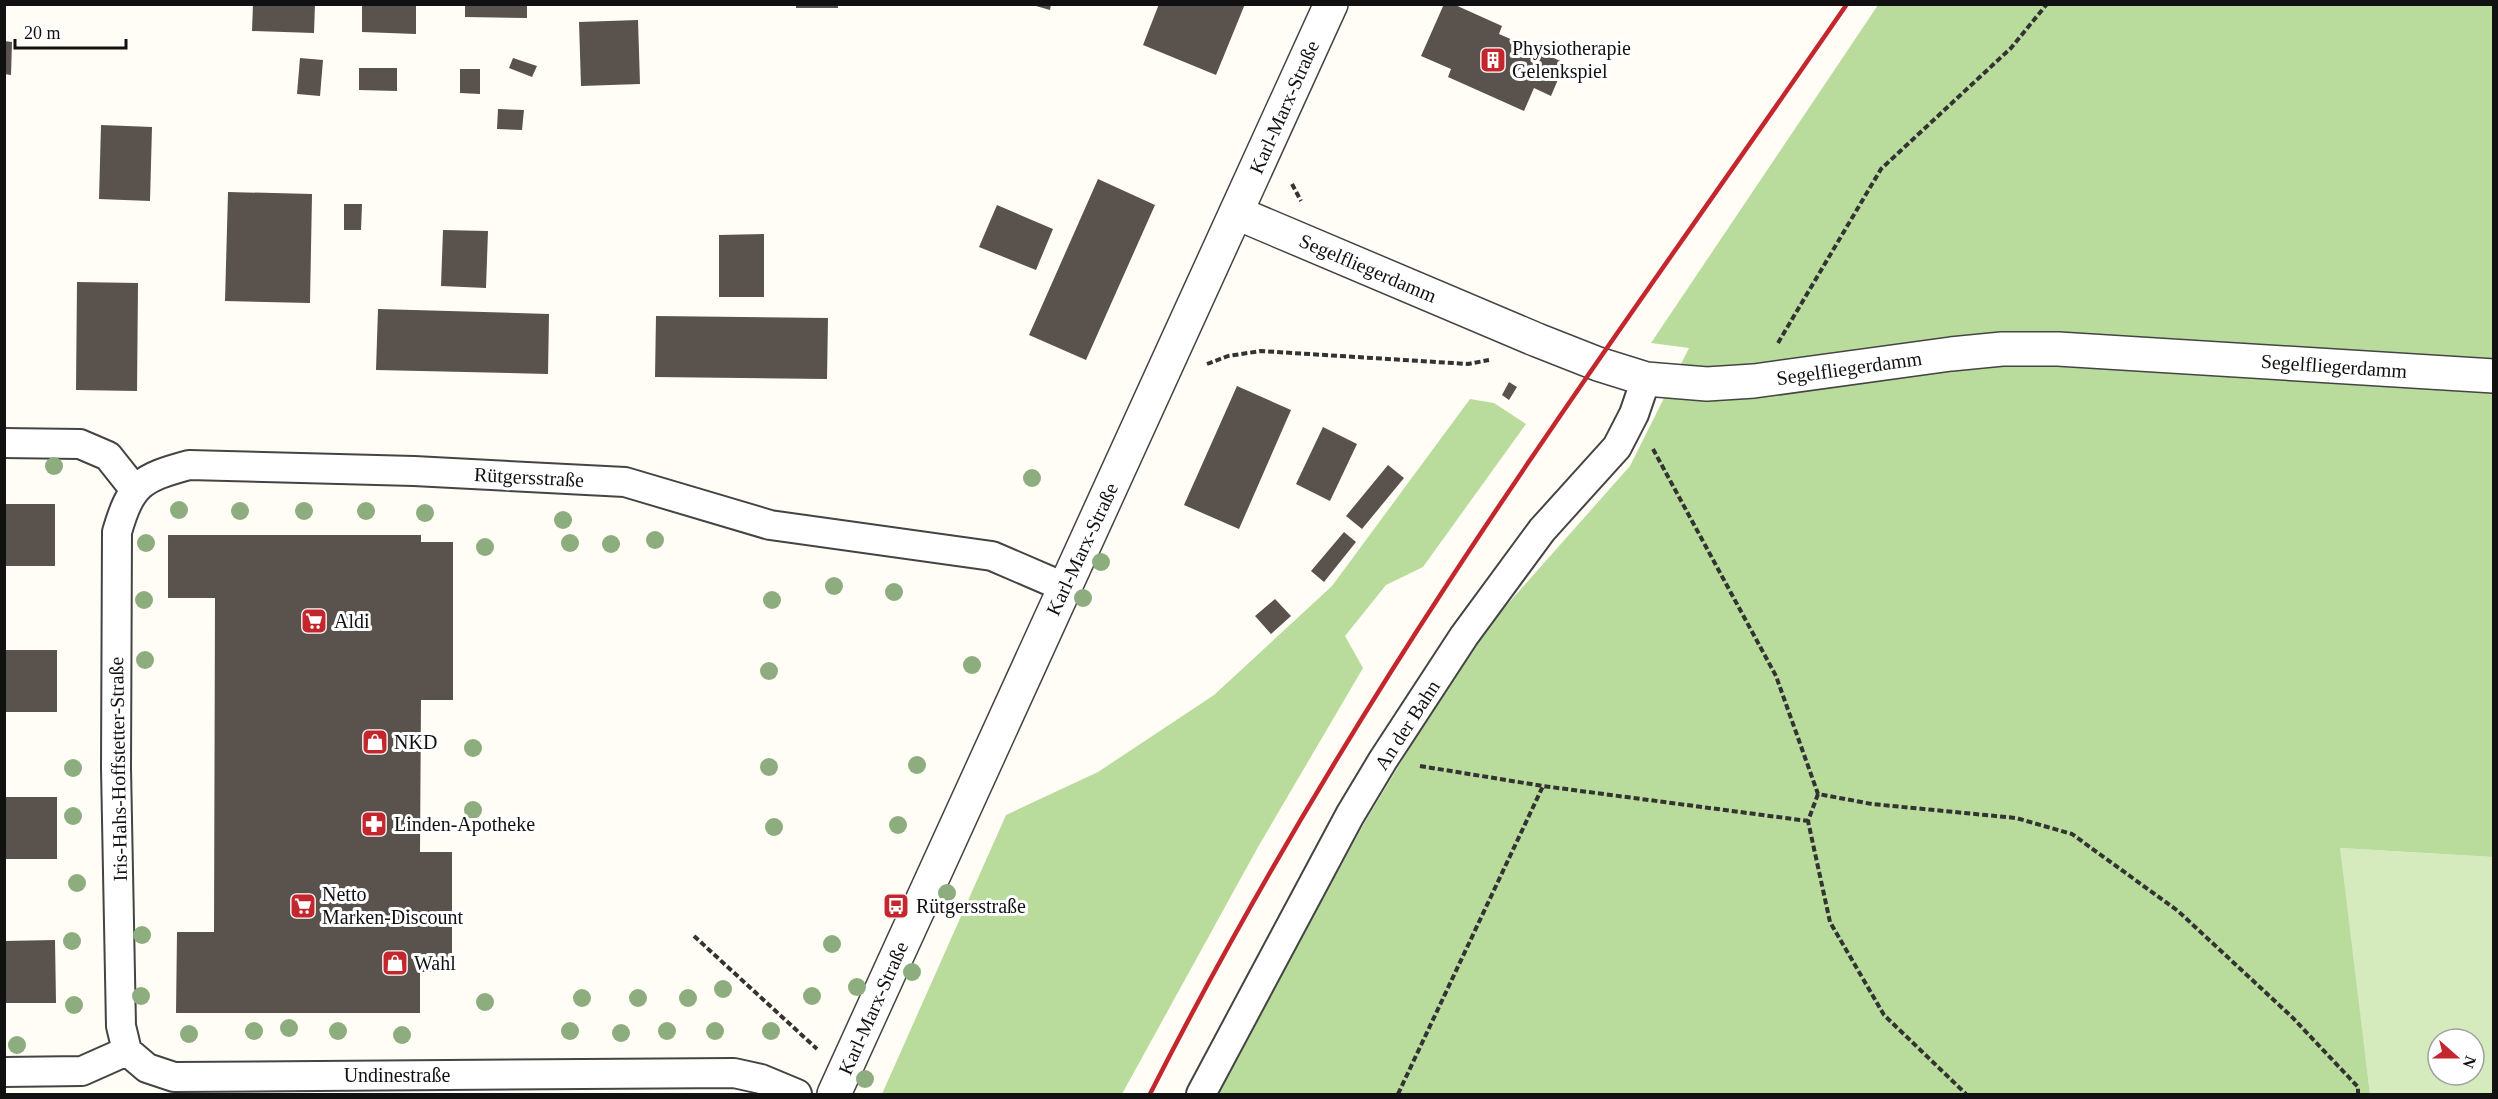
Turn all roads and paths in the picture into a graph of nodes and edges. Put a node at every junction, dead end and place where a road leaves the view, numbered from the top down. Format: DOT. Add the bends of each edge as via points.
graph roads {
  1 [pos="1331,4"];
  2 [pos="2047,4"];
  3 [pos="1237,213"];
  4 [pos="1538,340"];
  5 [pos="1208,364"];
  6 [pos="2493,376"];
  7 [pos="1646,379"];
  8 [pos="1754,381"];
  9 [pos="1634,414"];
  10 [pos="4,444"];
  11 [pos="135,490"];
  12 [pos="1064,587"];
  13 [pos="1383,760"];
  14 [pos="1543,786"];
  15 [pos="1818,794"];
  16 [pos="1808,821"];
  17 [pos="694,936"];
  18 [pos="817,1049"];
  19 [pos="127,1051"];
  20 [pos="4,1072"];
  21 [pos="797,1095"];
  22 [pos="834,1095"];
  23 [pos="1201,1095"];
  24 [pos="1398,1095"];
  25 [pos="1965,1095"];
  26 [pos="2358,1095"];
  1 -- 3 [label="street, Karl-Marx-Straße"];
  2 -- 8 [label="path" via="2011,48 1881,169"];
  3 -- 4 [label="street, Segelfliegerdamm"];
  3 -- 12 [label="street, Karl-Marx-Straße"];
  4 -- 5 [label="path" via="1505,357 1468,364 1261,351 1228,356"];
  4 -- 7 [label="street, Segelfliegerdamm"];
  6 -- 8 [label="street, Segelfliegerdamm" via="2058,349 2002,349"];
  7 -- 8 [label="street, Segelfliegerdamm" via="1707,384"];
  7 -- 9 [label="street, An der Bahn"];
  9 -- 13 [label="street, An der Bahn" via="1617,447 1542,530 1464,636"];
  9 -- 15 [label="path" via="1776,676"];
  10 -- 11 [label="street" via="80,444 108,456"];
  11 -- 12 [label="street, Rütgersstraße" via="153,474 189,465 625,482 770,525 992,556"];
  11 -- 19 [label="street, Iris-Hahs-Hoffstetter-Straße" via="124,508 117,532 116,768 121,1026"];
  12 -- 22 [label="street, Karl-Marx-Straße"];
  13 -- 14 [label="path"];
  13 -- 23 [label="street, An der Bahn"];
  14 -- 16 [label="path"];
  14 -- 24 [label="path"];
  15 -- 16 [label="path"];
  15 -- 26 [label="path" via="1872,804 2016,819 2072,834 2178,911 2292,1017 2358,1087"];
  16 -- 25 [label="path" via="1830,922 1884,1015"];
  17 -- 18 [label="path"];
  19 -- 20 [label="street" via="82,1071"];
  19 -- 21 [label="street, Undinestraße" via="147,1068 174,1077 734,1073 761,1079"];
}
